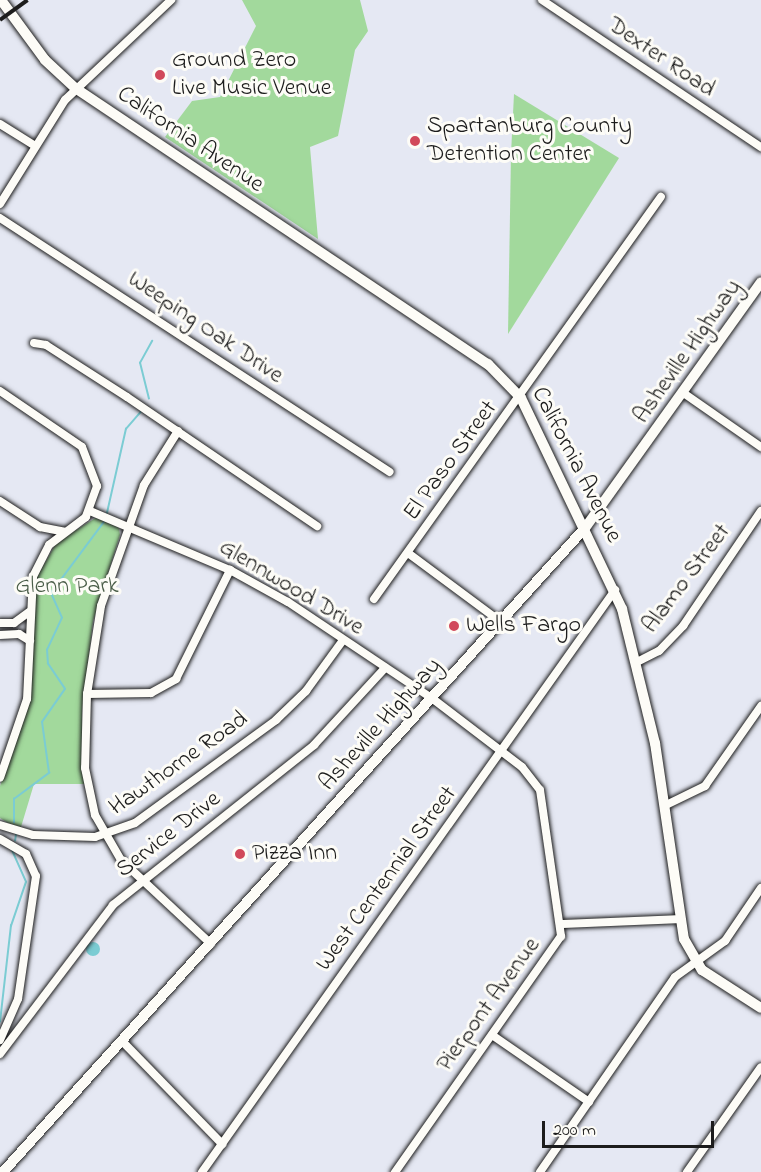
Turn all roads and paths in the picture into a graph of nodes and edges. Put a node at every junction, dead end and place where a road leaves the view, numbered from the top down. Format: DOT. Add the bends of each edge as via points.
graph roads {
  1 [pos="1,0"];
  2 [pos="171,0"];
  3 [pos="542,0"];
  4 [pos="75,88"];
  5 [pos="0,124"];
  6 [pos="33,145"];
  7 [pos="761,147"];
  8 [pos="661,197"];
  9 [pos="0,204"];
  10 [pos="0,218"];
  11 [pos="761,282"];
  12 [pos="34,343"];
  13 [pos="0,391"];
  14 [pos="685,394"];
  15 [pos="521,398"];
  16 [pos="178,431"];
  17 [pos="761,447"];
  18 [pos="389,472"];
  19 [pos="0,501"];
  20 [pos="90,511"];
  21 [pos="761,511"];
  22 [pos="317,526"];
  23 [pos="40,527"];
  24 [pos="129,527"];
  25 [pos="585,528"];
  26 [pos="64,532"];
  27 [pos="46,549"];
  28 [pos="408,553"];
  29 [pos="230,570"];
  30 [pos="615,590"];
  31 [pos="375,599"];
  32 [pos="604,608"];
  33 [pos="29,612"];
  34 [pos="623,612"];
  35 [pos="501,622"];
  36 [pos="0,623"];
  37 [pos="0,635"];
  38 [pos="343,640"];
  39 [pos="30,641"];
  40 [pos="637,662"];
  41 [pos="385,668"];
  42 [pos="87,694"];
  43 [pos="433,699"];
  44 [pos="761,706"];
  45 [pos="503,753"];
  46 [pos="0,778"];
  47 [pos="664,806"];
  48 [pos="0,825"];
  49 [pos="105,836"];
  50 [pos="0,839"];
  51 [pos="140,882"];
  52 [pos="761,888"];
  53 [pos="678,919"];
  54 [pos="561,924"];
  55 [pos="211,944"];
  56 [pos="694,960"];
  57 [pos="761,1008"];
  58 [pos="492,1035"];
  59 [pos="0,1040"];
  60 [pos="122,1041"];
  61 [pos="0,1054"];
  62 [pos="761,1067"];
  63 [pos="589,1102"];
  64 [pos="222,1144"];
  65 [pos="3,1172"];
  66 [pos="202,1172"];
  67 [pos="395,1172"];
  68 [pos="540,1172"];
  69 [pos="687,1172"];
  1 -- 4 [label="main road, California Avenue" via="45,60"];
  2 -- 4 [label="street"];
  3 -- 7 [label="street, Dexter Road"];
  4 -- 6 [label="street"];
  4 -- 15 [label="main road, California Avenue" via="488,364"];
  5 -- 6 [label="street"];
  6 -- 9 [label="street"];
  8 -- 15 [label="street, El Paso Street"];
  10 -- 18 [label="street, Weeping Oak Drive"];
  11 -- 14 [label="main road, Asheville Highway"];
  12 -- 16 [label="street" via="46,345"];
  13 -- 20 [label="street" via="88,454 97,486"];
  14 -- 17 [label="street"];
  14 -- 25 [label="main road, Asheville Highway"];
  15 -- 25 [label="main road, California Avenue"];
  15 -- 28 [label="street, El Paso Street"];
  16 -- 22 [label="street"];
  16 -- 24 [label="street" via="160,452"];
  19 -- 23 [label="street"];
  20 -- 24 [label="street, Glennwood Drive"];
  20 -- 26 [label="street"];
  21 -- 40 [label="street, Alamo Street" via="683,626 659,651"];
  23 -- 26 [label="street"];
  23 -- 27 [label="street"];
  24 -- 29 [label="street, Glennwood Drive"];
  24 -- 42 [label="street" via="101,606"];
  25 -- 30 [label="main road, California Avenue"];
  25 -- 35 [label="main road, Asheville Highway"];
  26 -- 27 [label="street"];
  27 -- 33 [label="street" via="33,577"];
  28 -- 31 [label="street, El Paso Street"];
  28 -- 35 [label="street"];
  29 -- 38 [label="street, Glennwood Drive"];
  29 -- 42 [label="street" via="176,680 151,693"];
  30 -- 32 [label="street, West Centennial Street"];
  30 -- 34 [label="main road, California Avenue"];
  32 -- 34 [label="street"];
  32 -- 45 [label="street, West Centennial Street"];
  33 -- 36 [label="street" via="14,623"];
  33 -- 39 [label="street"];
  34 -- 40 [label="main road, California Avenue"];
  35 -- 43 [label="main road, Asheville Highway"];
  37 -- 39 [label="street" via="19,634"];
  38 -- 41 [label="street, Glennwood Drive"];
  38 -- 49 [label="street, Hawthorne Road" via="306,691 276,720 148,815"];
  39 -- 46 [label="street" via="23,717"];
  40 -- 47 [label="main road, California Avenue"];
  41 -- 43 [label="street, Glennwood Drive"];
  41 -- 51 [label="street, Service Drive" via="314,745"];
  42 -- 49 [label="street" via="86,780"];
  43 -- 45 [label="street, Pierpont Avenue"];
  43 -- 55 [label="main road, Asheville Highway"];
  44 -- 47 [label="street" via="705,786"];
  45 -- 54 [label="street, Pierpont Avenue" via="540,790"];
  45 -- 64 [label="street, West Centennial Street"];
  47 -- 53 [label="main road, California Avenue"];
  48 -- 49 [label="street, Hawthorne Road" via="33,835"];
  49 -- 51 [label="street"];
  50 -- 59 [label="street" via="26,854 36,876 18,999"];
  51 -- 55 [label="street"];
  51 -- 61 [label="street, Service Drive" via="106,913"];
  52 -- 56 [label="street" via="725,941"];
  53 -- 54 [label="street"];
  53 -- 56 [label="main road, California Avenue"];
  54 -- 58 [label="street, Pierpont Avenue" via="557,944"];
  55 -- 60 [label="main road, Asheville Highway"];
  56 -- 57 [label="main road, California Avenue" via="712,979"];
  56 -- 63 [label="street" via="675,977"];
  58 -- 63 [label="street"];
  58 -- 67 [label="street, Pierpont Avenue"];
  60 -- 64 [label="street"];
  60 -- 65 [label="main road, Asheville Highway"];
  62 -- 69 [label="street"];
  63 -- 68 [label="street"];
  64 -- 66 [label="street, West Centennial Street"];
}
